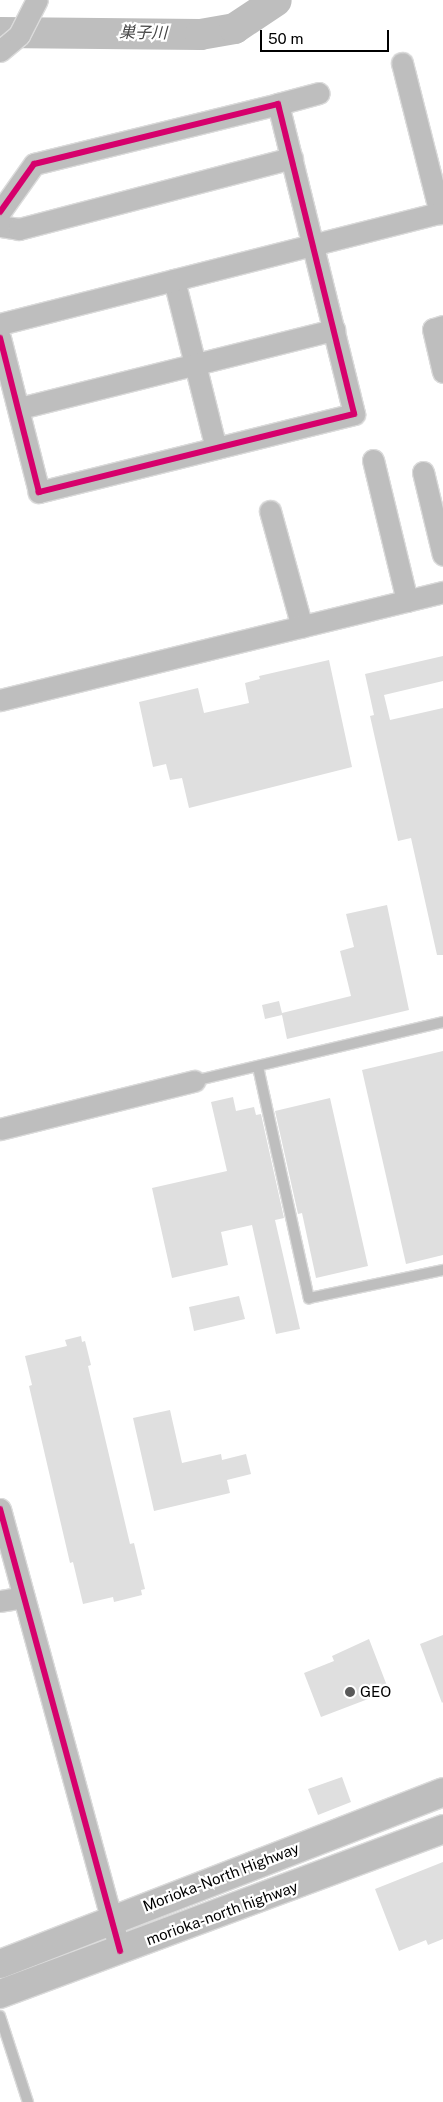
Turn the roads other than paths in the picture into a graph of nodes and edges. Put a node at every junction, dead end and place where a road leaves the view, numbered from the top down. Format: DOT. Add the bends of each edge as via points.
graph roads {
  1 [pos="37,0"];
  2 [pos="0,51"];
  3 [pos="402,63"];
  4 [pos="319,93"];
  5 [pos="278,104"];
  6 [pos="292,158"];
  7 [pos="0,212"];
  8 [pos="442,213"];
  9 [pos="0,226"];
  10 [pos="313,246"];
  11 [pos="174,280"];
  12 [pos="443,326"];
  13 [pos="334,330"];
  14 [pos="0,337"];
  15 [pos="196,364"];
  16 [pos="443,372"];
  17 [pos="20,408"];
  18 [pos="216,448"];
  19 [pos="373,460"];
  20 [pos="423,472"];
  21 [pos="270,511"];
  22 [pos="443,555"];
  23 [pos="443,592"];
  24 [pos="407,601"];
  25 [pos="302,627"];
  26 [pos="0,700"];
  27 [pos="443,1022"];
  28 [pos="258,1067"];
  29 [pos="194,1081"];
  30 [pos="0,1129"];
  31 [pos="443,1270"];
  32 [pos="1,1518"];
  33 [pos="24,1596"];
  34 [pos="0,1601"];
  35 [pos="443,1792"];
  36 [pos="443,1829"];
  37 [pos="112,1920"];
  38 [pos="120,1952"];
  39 [pos="0,1964"];
  40 [pos="0,1972"];
  41 [pos="60,1973"];
  42 [pos="0,1994"];
  43 [pos="0,2016"];
  44 [pos="28,2102"];
  1 -- 2 [label="street" via="24,30"];
  3 -- 8 [label="street"];
  4 -- 5 [label="street"];
  5 -- 6 [label="street"];
  5 -- 7 [label="street" via="34,164"];
  6 -- 9 [label="street" via="19,229"];
  6 -- 10 [label="street"];
  8 -- 10 [label="street"];
  10 -- 11 [label="street"];
  10 -- 13 [label="street"];
  11 -- 14 [label="street"];
  11 -- 15 [label="street"];
  12 -- 16 [label="street" via="433,329"];
  13 -- 15 [label="street"];
  13 -- 18 [label="street" via="354,414"];
  14 -- 17 [label="street"];
  15 -- 17 [label="street"];
  15 -- 18 [label="street"];
  17 -- 18 [label="street" via="40,492"];
  19 -- 24 [label="street"];
  20 -- 22 [label="street"];
  21 -- 25 [label="street"];
  23 -- 24 [label="street"];
  24 -- 25 [label="street"];
  25 -- 26 [label="street"];
  27 -- 28 [label="lane"];
  28 -- 29 [label="lane"];
  28 -- 31 [label="lane" via="309,1298"];
  29 -- 30 [label="street"];
  32 -- 33 [label="street"];
  33 -- 34 [label="street"];
  33 -- 37 [label="street"];
  35 -- 37 [label="highway, Morioka-North Highway"];
  36 -- 38 [label="highway, morioka-north highway"];
  37 -- 38 [label="street"];
  37 -- 39 [label="highway, Morioka-North Highway"];
  38 -- 41 [label="highway, morioka-north highway"];
  40 -- 41 [label="highway" via="49,1956 57,1958"];
  41 -- 42 [label="highway, morioka-north highway"];
  43 -- 44 [label="lane"];
}
